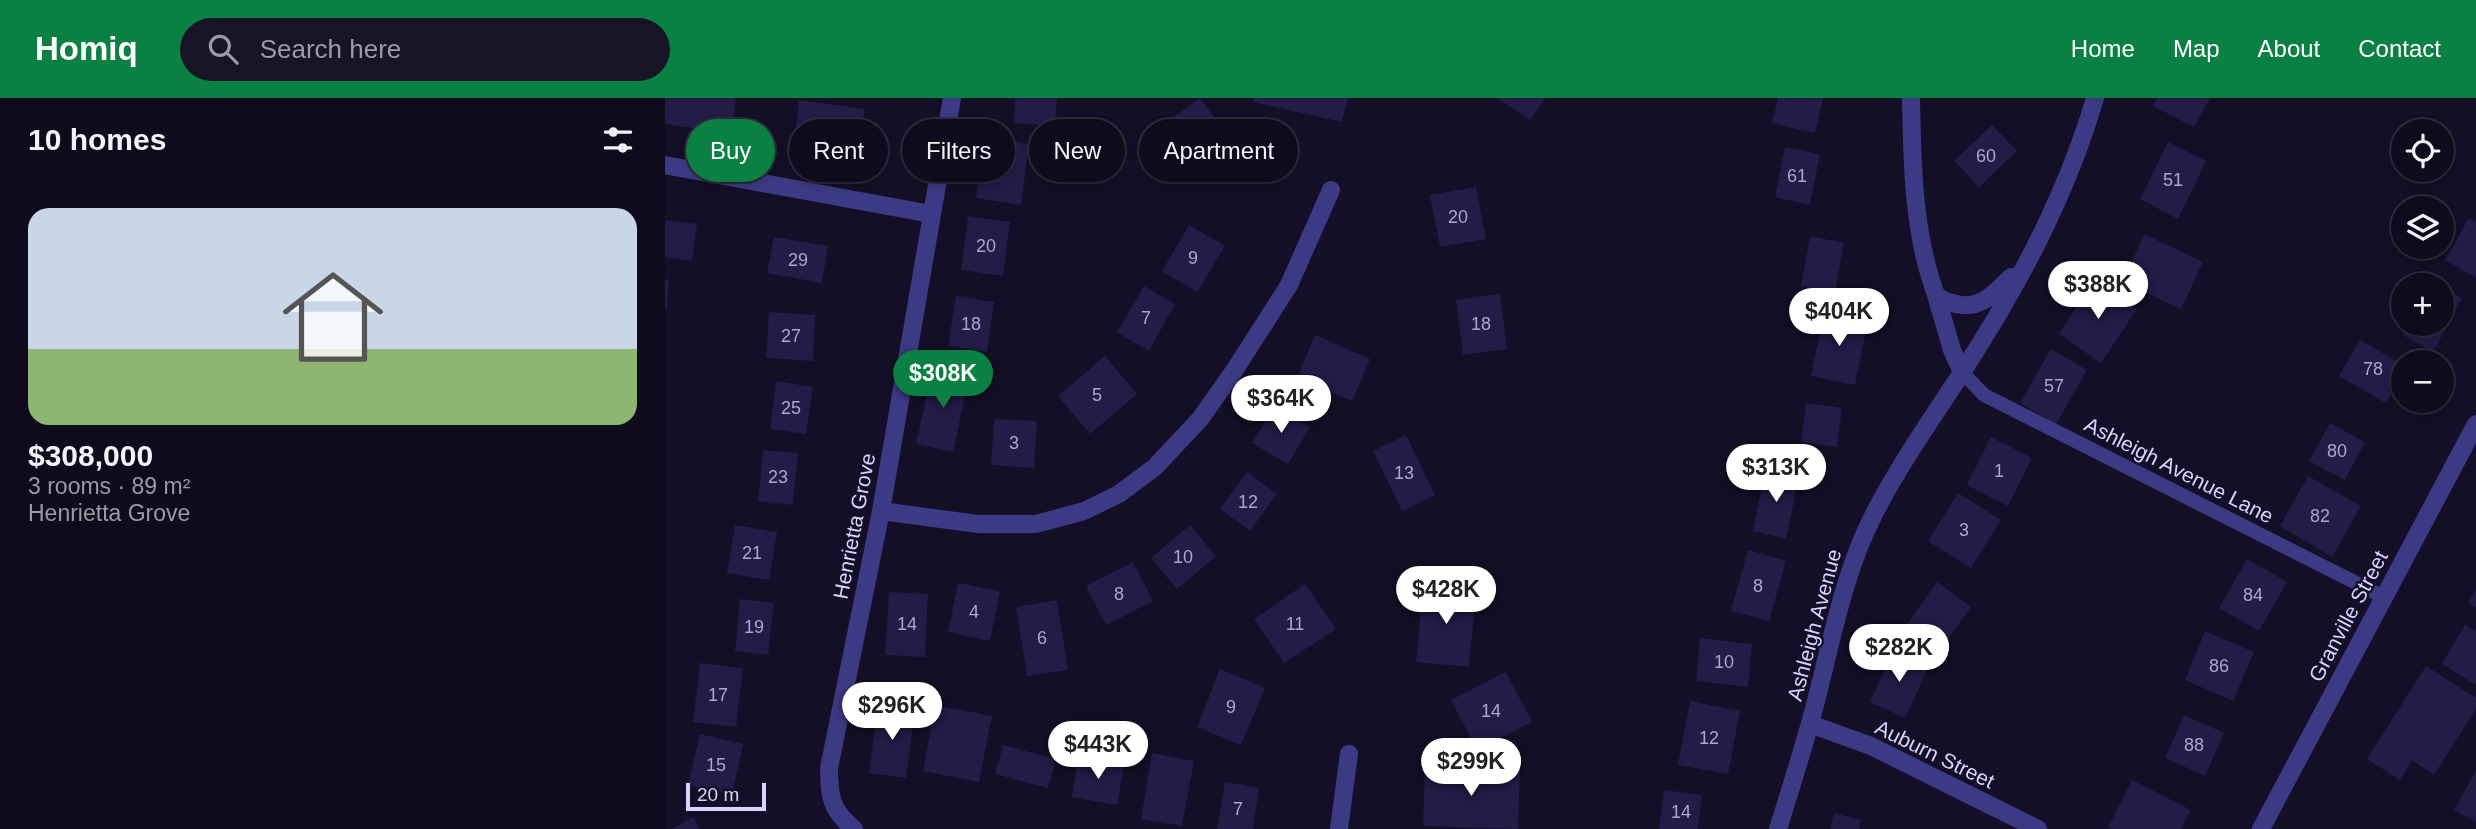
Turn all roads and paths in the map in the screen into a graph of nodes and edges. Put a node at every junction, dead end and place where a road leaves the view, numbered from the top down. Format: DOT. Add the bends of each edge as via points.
graph roads {
  1 [pos="952,98"];
  2 [pos="1911,98"];
  3 [pos="2095,98"];
  4 [pos="665,166"];
  5 [pos="1331,190"];
  6 [pos="931,214"];
  7 [pos="2042,239"];
  8 [pos="1936,295"];
  9 [pos="1962,372"];
  10 [pos="2476,424"];
  11 [pos="881,511"];
  12 [pos="2384,597"];
  13 [pos="1810,724"];
  14 [pos="1349,754"];
  15 [pos="854,829"];
  16 [pos="1339,829"];
  17 [pos="1778,829"];
  18 [pos="2038,829"];
  19 [pos="2261,829"];
  1 -- 6 [label="street, Henrietta Grove"];
  2 -- 8 [label="street" via="1922,245"];
  3 -- 7 [label="street" via="2081,148"];
  4 -- 6 [label="street"];
  5 -- 11 [label="street" via="1289,285 1234,371 1200,419 1155,467 1119,494 1084,511 1036,524 978,524"];
  6 -- 11 [label="street, Henrietta Grove"];
  7 -- 8 [label="street" via="1996,293 1979,304 1965,306"];
  7 -- 9 [label="street, Ashleigh Avenue"];
  8 -- 9 [label="street"];
  9 -- 12 [label="lane, Ashleigh Avenue Lane" via="1984,395"];
  9 -- 13 [label="street, Ashleigh Avenue" via="1875,512 1857,550"];
  10 -- 12 [label="street, Granville Street"];
  11 -- 15 [label="street, Henrietta Grove" via="829,768 829,792 838,816"];
  12 -- 19 [label="street, Granville Street"];
  13 -- 17 [label="street, Ashleigh Avenue"];
  13 -- 18 [label="street, Auburn Street" via="1871,747"];
  14 -- 16 [label="street"];
}
